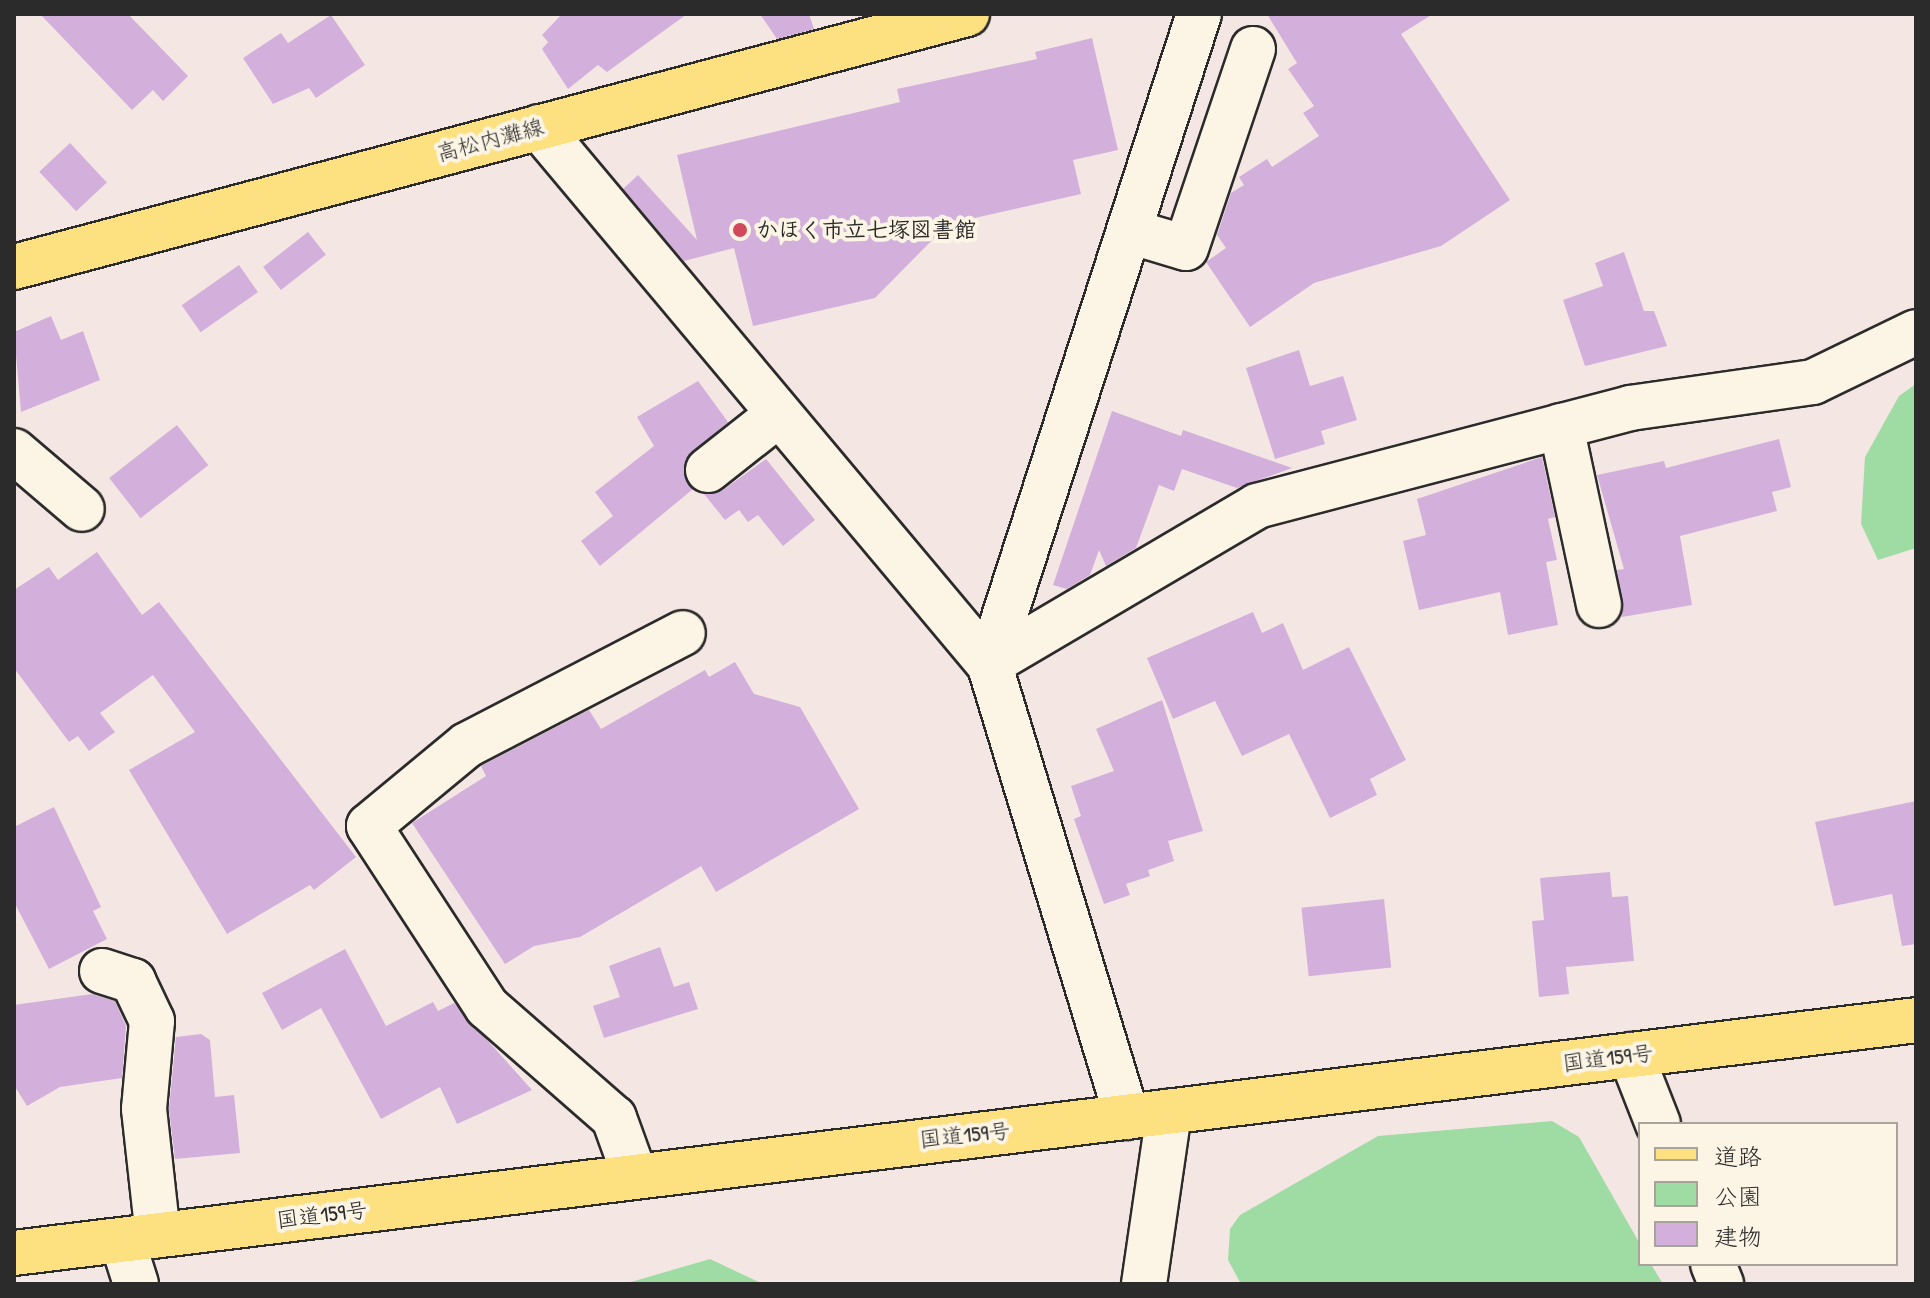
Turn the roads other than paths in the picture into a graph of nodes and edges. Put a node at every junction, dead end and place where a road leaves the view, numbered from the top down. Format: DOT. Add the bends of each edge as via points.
graph roads {
  1 [pos="967,14"];
  2 [pos="1199,14"];
  3 [pos="1253,49"];
  4 [pos="539,127"];
  5 [pos="1129,231"];
  6 [pos="14,267"];
  7 [pos="1916,332"];
  8 [pos="779,414"];
  9 [pos="1561,426"];
  10 [pos="14,451"];
  11 [pos="708,470"];
  12 [pos="82,509"];
  13 [pos="1599,605"];
  14 [pos="683,633"];
  15 [pos="989,664"];
  16 [pos="102,971"];
  17 [pos="1916,1020"];
  18 [pos="1631,1055"];
  19 [pos="1169,1112"];
  20 [pos="1127,1117"];
  21 [pos="1657,1122"];
  22 [pos="635,1176"];
  23 [pos="140,1238"];
  24 [pos="14,1253"];
  25 [pos="136,1284"];
  26 [pos="1144,1284"];
  1 -- 4 [label="main road, 高松内灘線"];
  2 -- 5 [label="street"];
  3 -- 5 [label="street" via="1186,248"];
  4 -- 6 [label="main road, 高松内灘線"];
  4 -- 8 [label="street"];
  5 -- 15 [label="street"];
  7 -- 9 [label="street" via="1813,382 1630,408"];
  8 -- 11 [label="street"];
  8 -- 15 [label="street"];
  9 -- 13 [label="street"];
  9 -- 15 [label="street" via="1257,506"];
  10 -- 12 [label="street"];
  14 -- 22 [label="street" via="467,745 369,826 487,1007 614,1118"];
  15 -- 20 [label="street"];
  16 -- 23 [label="street" via="133,981 152,1021"];
  17 -- 18 [label="main road, 国道159号"];
  18 -- 19 [label="main road, 国道159号"];
  18 -- 21 [label="street"];
  19 -- 20 [label="main road, 国道159号"];
  19 -- 26 [label="street"];
  20 -- 22 [label="main road, 国道159号"];
  22 -- 23 [label="main road, 国道159号"];
  23 -- 24 [label="main road, 国道159号"];
  23 -- 25 [label="street"];
}
